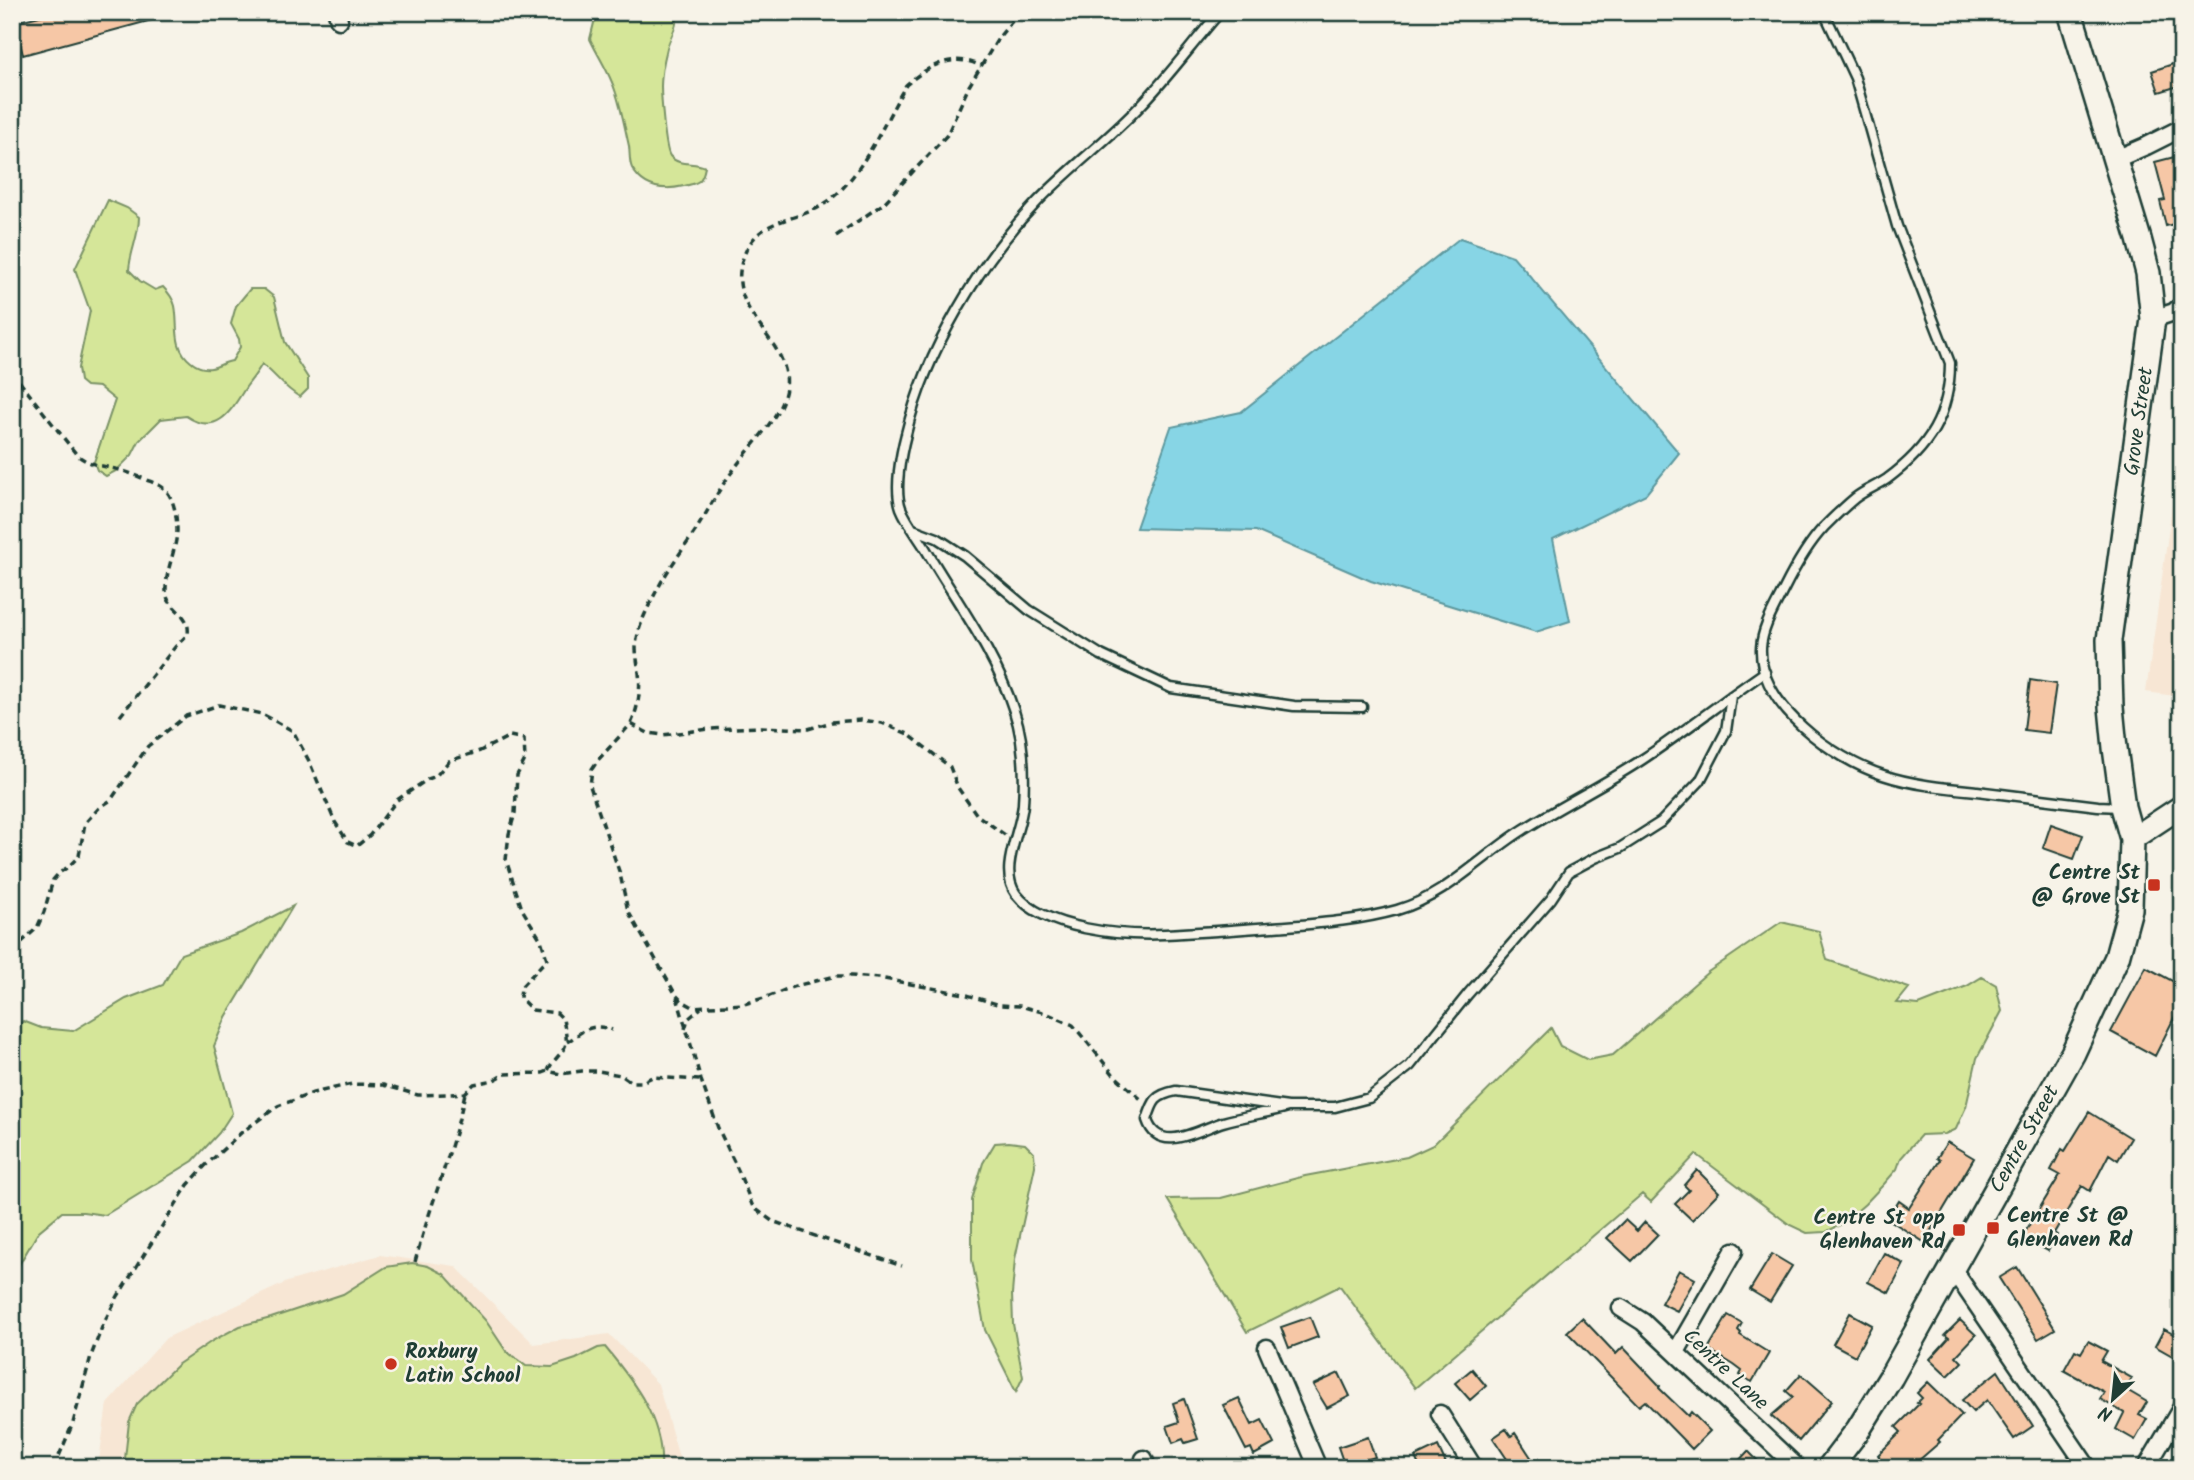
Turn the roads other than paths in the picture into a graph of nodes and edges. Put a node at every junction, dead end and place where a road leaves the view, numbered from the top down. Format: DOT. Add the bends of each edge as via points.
graph roads {
  1 [pos="1220,12"];
  2 [pos="1824,12"];
  3 [pos="2070,12"];
  4 [pos="2182,128"];
  5 [pos="2116,159"];
  6 [pos="2182,305"];
  7 [pos="2153,319"];
  8 [pos="914,529"];
  9 [pos="1765,672"];
  10 [pos="1731,696"];
  11 [pos="1362,707"];
  12 [pos="2182,806"];
  13 [pos="2123,807"];
  14 [pos="2132,839"];
  15 [pos="1288,1107"];
  16 [pos="1734,1251"];
  17 [pos="1952,1268"];
  18 [pos="1620,1308"];
  19 [pos="1267,1348"];
  20 [pos="1676,1352"];
  21 [pos="2182,1407"];
  22 [pos="1440,1414"];
  23 [pos="1318,1468"];
  24 [pos="1474,1468"];
  25 [pos="1798,1468"];
  26 [pos="1829,1468"];
  27 [pos="2088,1468"];
  28 [pos="2146,1468"];
  1 -- 8 [label="lane" via="1142,104 1037,202 999,247 964,301 939,344 912,410 900,460 900,506"];
  2 -- 9 [label="lane" via="1855,78 1897,226 1950,363 1950,387 1941,418 1919,450 1856,497 1822,529 1797,562 1765,631 1761,646"];
  3 -- 5 [label="main road, Grove Street"];
  4 -- 5 [label="street"];
  5 -- 7 [label="main road, Grove Street" via="2148,273"];
  6 -- 7 [label="street"];
  7 -- 13 [label="main road, Grove Street" via="2109,640 2111,707"];
  8 -- 10 [label="lane" via="996,665 1016,715 1025,771 1023,811 1009,879 1023,901 1078,927 1145,935 1196,933 1346,921 1400,909 1443,890 1521,831 1644,758"];
  8 -- 11 [label="lane" via="956,550 1029,610 1171,688 1294,706"];
  9 -- 10 [label="lane"];
  9 -- 13 [label="lane" via="1773,693 1809,733 1882,775 1932,786"];
  10 -- 15 [label="lane" via="1726,731 1700,781 1661,822 1569,872 1410,1066 1369,1098 1335,1107"];
  12 -- 14 [label="street"];
  13 -- 14 [label="main road, Grove Street"];
  14 -- 17 [label="main road, Centre Street" via="2130,909 2117,957 2073,1053"];
  15 -- 15 [label="lane" via="1176,1091 1155,1099 1147,1120 1154,1133 1180,1138"];
  16 -- 20 [label="street"];
  17 -- 26 [label="main road, Centre Street" via="1881,1395"];
  17 -- 27 [label="street"];
  18 -- 20 [label="street, Centre Lane"];
  19 -- 23 [label="street"];
  20 -- 25 [label="street, Centre Lane"];
  21 -- 28 [label="street"];
  22 -- 24 [label="street"];
}
